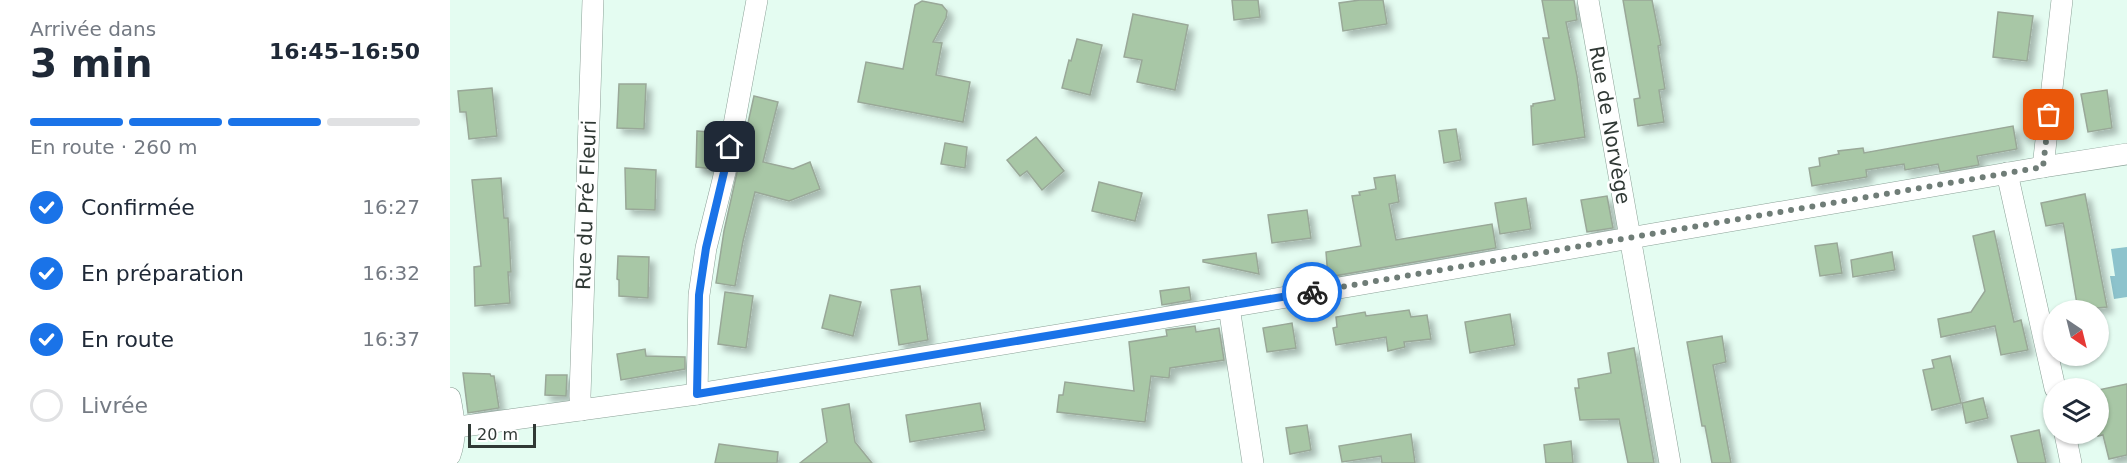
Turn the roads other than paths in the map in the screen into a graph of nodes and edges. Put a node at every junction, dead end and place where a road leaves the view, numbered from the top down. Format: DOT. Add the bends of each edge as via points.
graph roads {
  1 [pos="593,0"];
  2 [pos="757,0"];
  3 [pos="1588,0"];
  4 [pos="2062,0"];
  5 [pos="2127,154"];
  6 [pos="2043,167"];
  7 [pos="2007,173"];
  8 [pos="1629,237"];
  9 [pos="1229,307"];
  10 [pos="2053,378"];
  11 [pos="697,394"];
  12 [pos="450,398"];
  13 [pos="582,410"];
  14 [pos="453,428"];
  15 [pos="2067,444"];
  16 [pos="450,456"];
  17 [pos="1253,463"];
  18 [pos="1670,463"];
  19 [pos="2071,463"];
  1 -- 13 [label="street, Rue du Pré Fleuri"];
  2 -- 11 [label="street" via="726,168 706,248 699,295"];
  3 -- 8 [label="street, Rue de Norvège"];
  4 -- 6 [label="street"];
  5 -- 6 [label="street"];
  6 -- 7 [label="street"];
  7 -- 8 [label="street"];
  7 -- 10 [label="street"];
  8 -- 9 [label="street"];
  8 -- 18 [label="street, Rue de Norvège"];
  9 -- 11 [label="street"];
  9 -- 17 [label="street"];
  11 -- 13 [label="street"];
  12 -- 14 [label="street"];
  13 -- 14 [label="street"];
  14 -- 16 [label="street"];
  15 -- 19 [label="street"];
}
